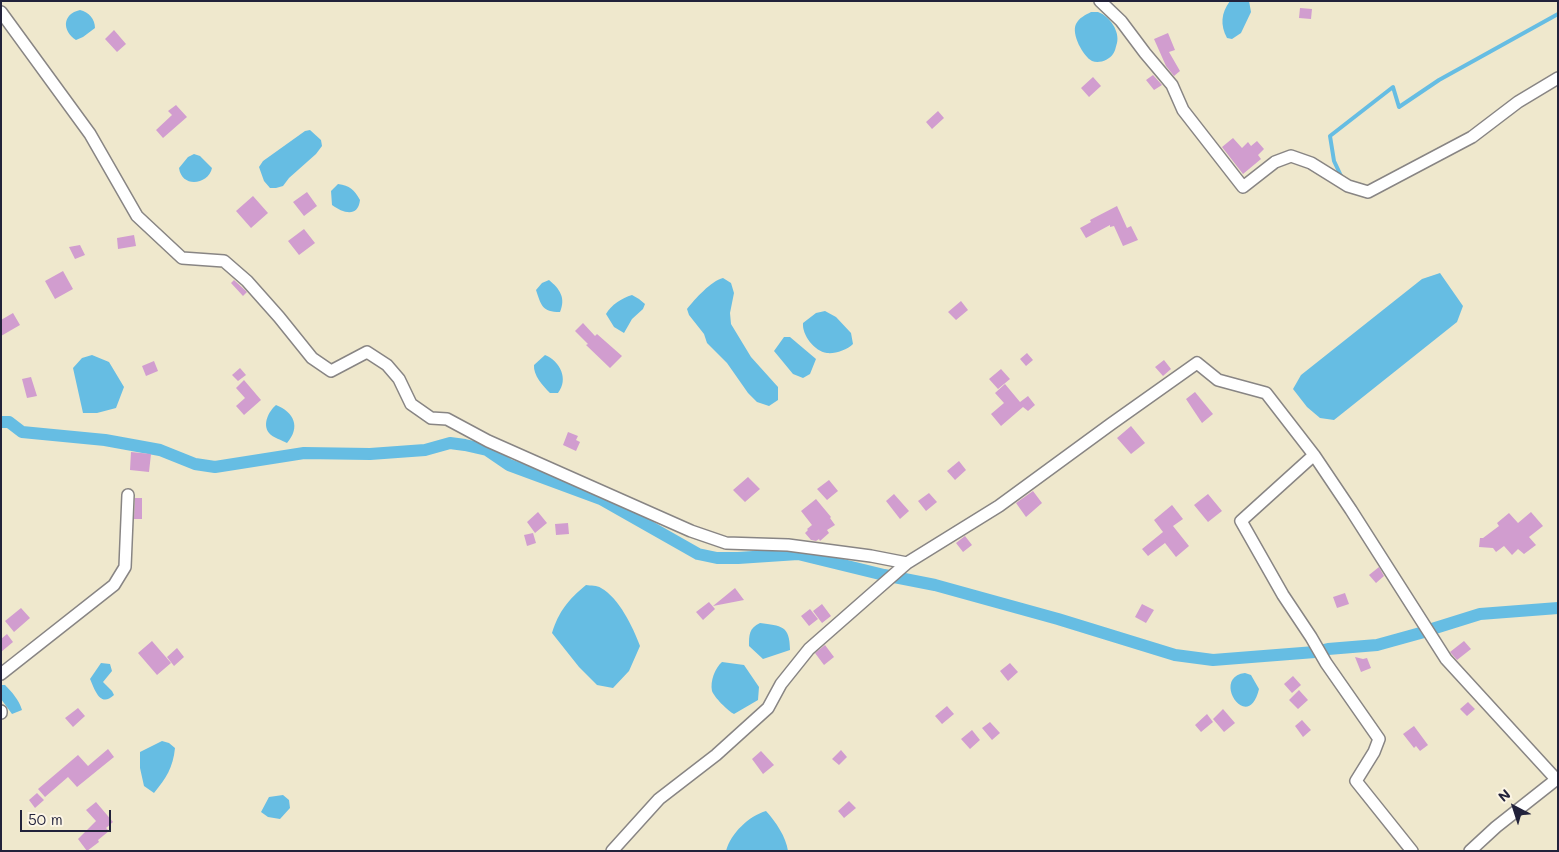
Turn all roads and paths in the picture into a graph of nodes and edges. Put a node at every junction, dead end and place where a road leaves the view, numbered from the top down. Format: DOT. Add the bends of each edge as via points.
graph roads {
  1 [pos="1100,1"];
  2 [pos="1,12"];
  3 [pos="1558,78"];
  4 [pos="1314,455"];
  5 [pos="128,495"];
  6 [pos="907,564"];
  7 [pos="1,674"];
  8 [pos="1557,778"];
  9 [pos="612,851"];
  10 [pos="1412,851"];
  11 [pos="1470,851"];
  1 -- 3 [label="street" via="1121,21 1172,85 1183,110 1243,187 1275,162 1291,156 1311,163 1348,186 1368,192 1472,137 1518,102"];
  2 -- 6 [label="street" via="90,134 137,216 182,258 224,261 247,281 312,358 331,371 367,352 387,365 399,379 411,404 431,418 448,419 497,445 691,531 726,543 788,545"];
  4 -- 6 [label="street" via="1266,393 1218,380 1196,363 999,506"];
  4 -- 8 [label="street" via="1446,659"];
  4 -- 10 [label="street" via="1241,521 1326,663 1379,739 1356,782"];
  5 -- 7 [label="street" via="125,567 114,584"];
  6 -- 9 [label="street" via="809,649 781,684 768,708 716,755 659,798"];
  8 -- 11 [label="street"];
}
